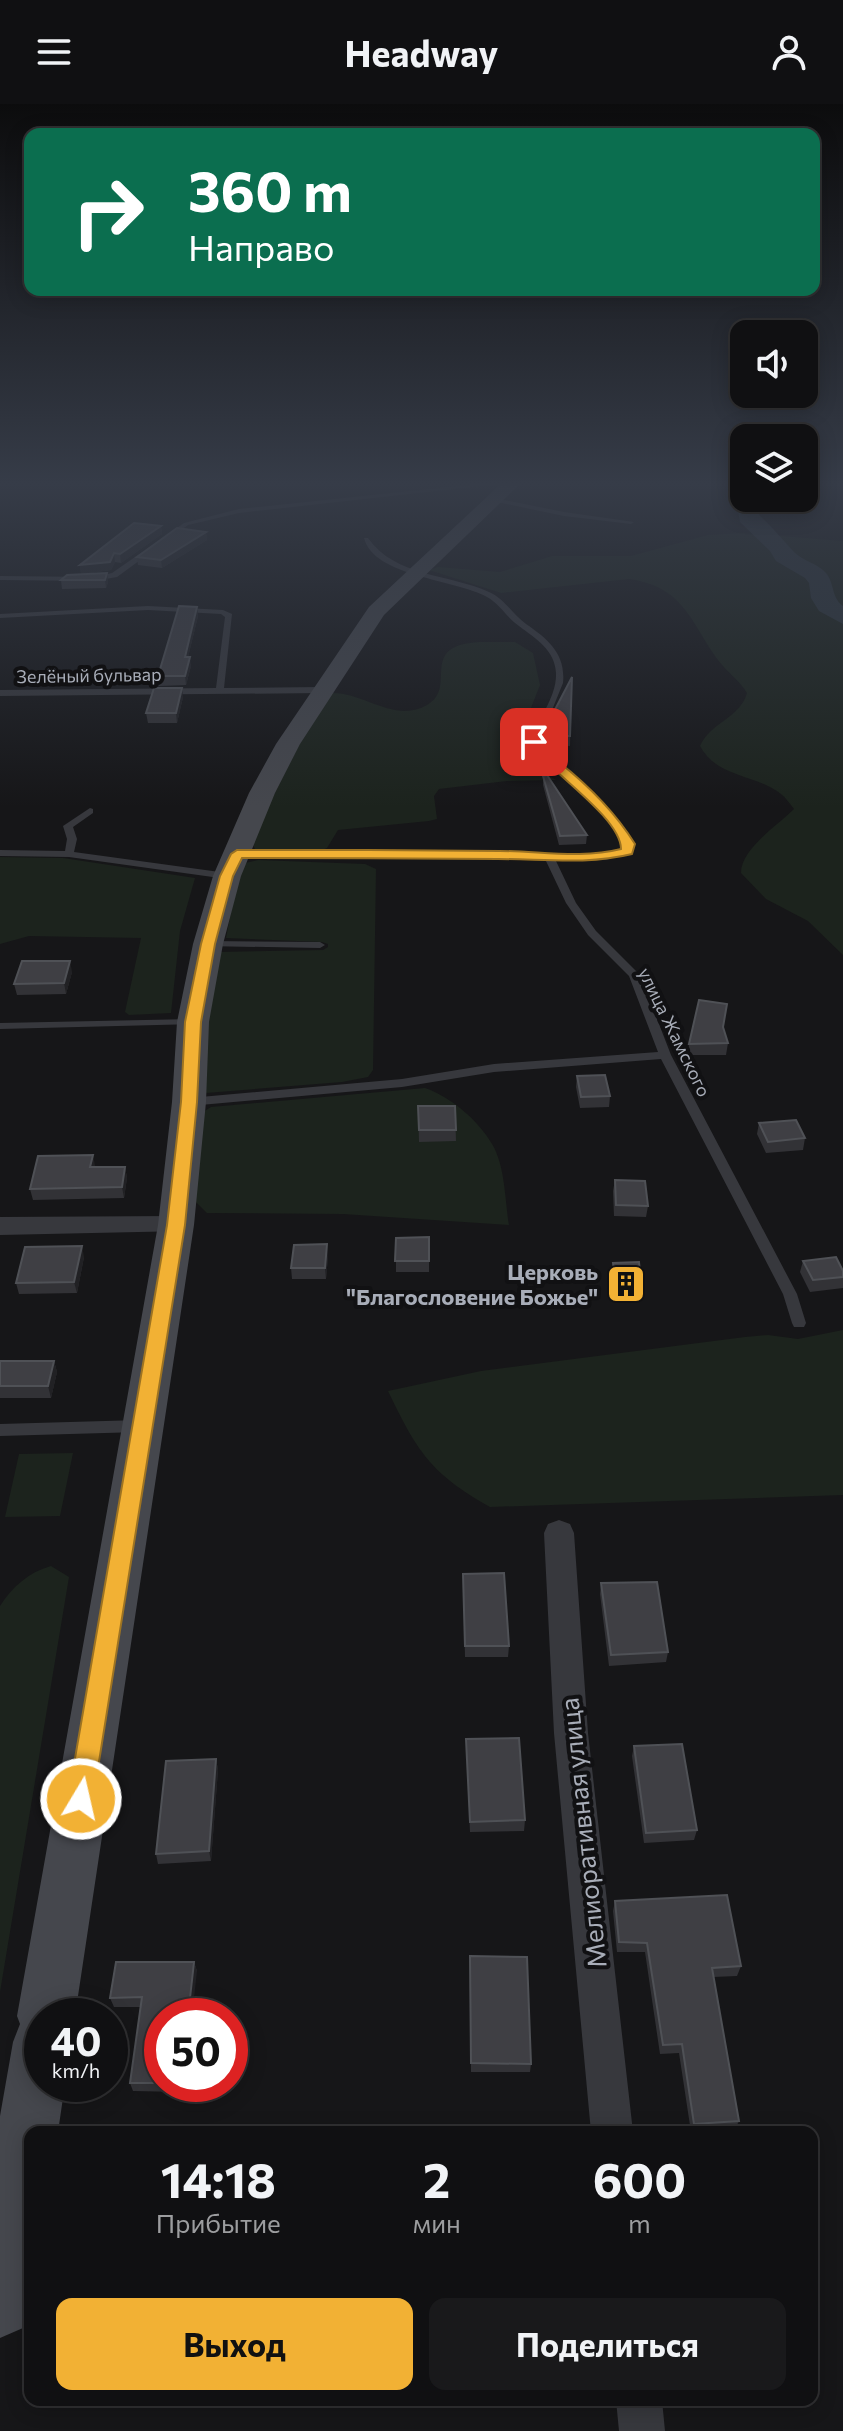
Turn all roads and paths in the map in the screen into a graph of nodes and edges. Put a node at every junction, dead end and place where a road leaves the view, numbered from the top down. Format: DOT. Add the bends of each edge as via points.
graph roads {
  1 [pos="397,590"];
  2 [pos="473,590"];
  3 [pos="0,616"];
  4 [pos="220,689"];
  5 [pos="322,690"];
  6 [pos="0,693"];
  7 [pos="90,811"];
  8 [pos="0,853"];
  9 [pos="69,854"];
  10 [pos="550,858"];
  11 [pos="232,865"];
  12 [pos="208,944"];
  13 [pos="320,945"];
  14 [pos="193,1022"];
  15 [pos="0,1026"];
  16 [pos="665,1055"];
  17 [pos="189,1102"];
  18 [pos="176,1225"];
  19 [pos="0,1226"];
  20 [pos="799,1323"];
  21 [pos="140,1426"];
  22 [pos="0,1430"];
  23 [pos="559,1533"];
  24 [pos="49,1998"];
  25 [pos="32,2102"];
  26 [pos="29,2126"];
  27 [pos="611,2126"];
  28 [pos="24,2155"];
  29 [pos="0,2305"];
  30 [pos="640,2406"];
  31 [pos="642,2431"];
  1 -- 5 [label="main road"];
  2 -- 10 [label="lane" via="492,596 552,646 559,687 534,742 543,756 569,774 628,844 627,852 606,857"];
  3 -- 4 [label="lane" via="148,608 223,612 229,616"];
  4 -- 5 [label="lane, Зелёный бульвар"];
  4 -- 6 [label="lane, Зелёный бульвар"];
  5 -- 11 [label="main road" via="262,793"];
  7 -- 9 [label="lane" via="68,826"];
  8 -- 9 [label="lane"];
  9 -- 11 [label="lane"];
  10 -- 11 [label="lane" via="504,855"];
  10 -- 16 [label="lane, улица Жамского" via="592,933 634,975"];
  11 -- 12 [label="main road"];
  12 -- 13 [label="lane"];
  12 -- 14 [label="main road"];
  14 -- 15 [label="lane"];
  14 -- 17 [label="main road"];
  16 -- 17 [label="lane"];
  16 -- 20 [label="lane, улица Жамского" via="783,1280"];
  17 -- 18 [label="main road"];
  18 -- 19 [label="street"];
  18 -- 21 [label="main road"];
  21 -- 22 [label="lane"];
  21 -- 24 [label="main road"];
  23 -- 27 [label="street, Мелиоративная улица" via="571,1733"];
  25 -- 26 [label="main road"];
  28 -- 29 [label="main road"];
  30 -- 31 [label="street"];
}
